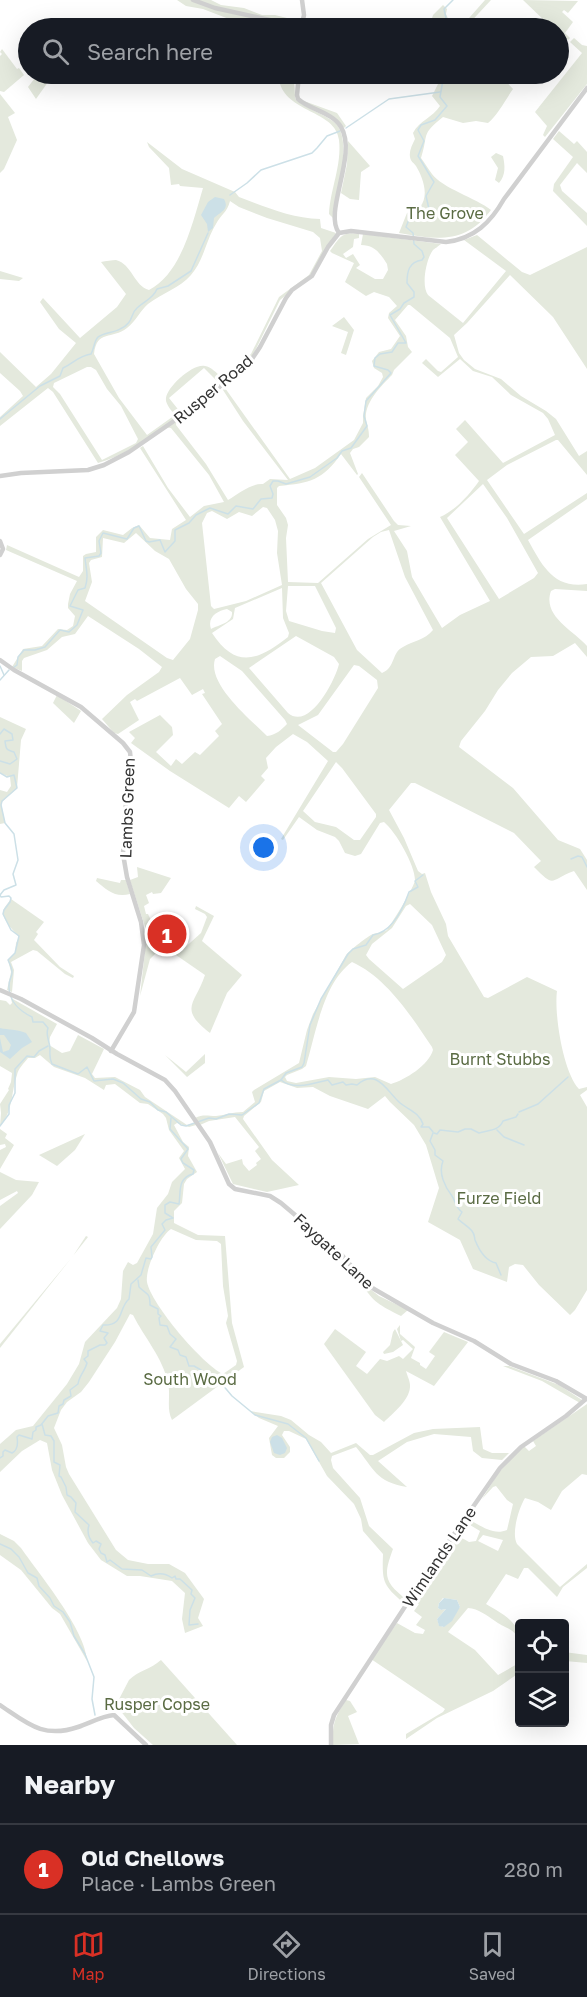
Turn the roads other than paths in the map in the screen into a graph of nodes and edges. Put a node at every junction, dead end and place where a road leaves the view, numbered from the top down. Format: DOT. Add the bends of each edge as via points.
graph roads {
  1 [pos="193,0"];
  2 [pos="302,0"];
  3 [pos="259,18"];
  4 [pos="304,18"];
  5 [pos="298,84"];
  6 [pos="587,88"];
  7 [pos="339,233"];
  8 [pos="0,476"];
  9 [pos="0,542"];
  10 [pos="0,555"];
  11 [pos="0,660"];
  12 [pos="0,990"];
  13 [pos="111,1050"];
  14 [pos="587,1399"];
  15 [pos="0,1705"];
  16 [pos="146,1745"];
  17 [pos="332,1745"];
  1 -- 3 [label="street"];
  2 -- 4 [label="street"];
  5 -- 7 [label="street" via="298,99 337,122 344,135 345,159 335,215"];
  6 -- 7 [label="street" via="486,224 475,232 439,242"];
  7 -- 8 [label="street, Rusper Road" via="312,276 286,298 254,356 194,408 101,466"];
  9 -- 10 [label="street"];
  11 -- 13 [label="street, Lambs Green" via="81,707 130,752 123,854 144,945 134,1012"];
  12 -- 13 [label="street, Faygate Lane"];
  13 -- 14 [label="street, Faygate Lane" via="175,1091 235,1189 283,1204 338,1251 371,1288 512,1364"];
  14 -- 17 [label="street, Wimlands Lane" via="521,1447 500,1468 334,1715"];
  15 -- 16 [label="street" via="43,1731 70,1729 114,1715"];
}
